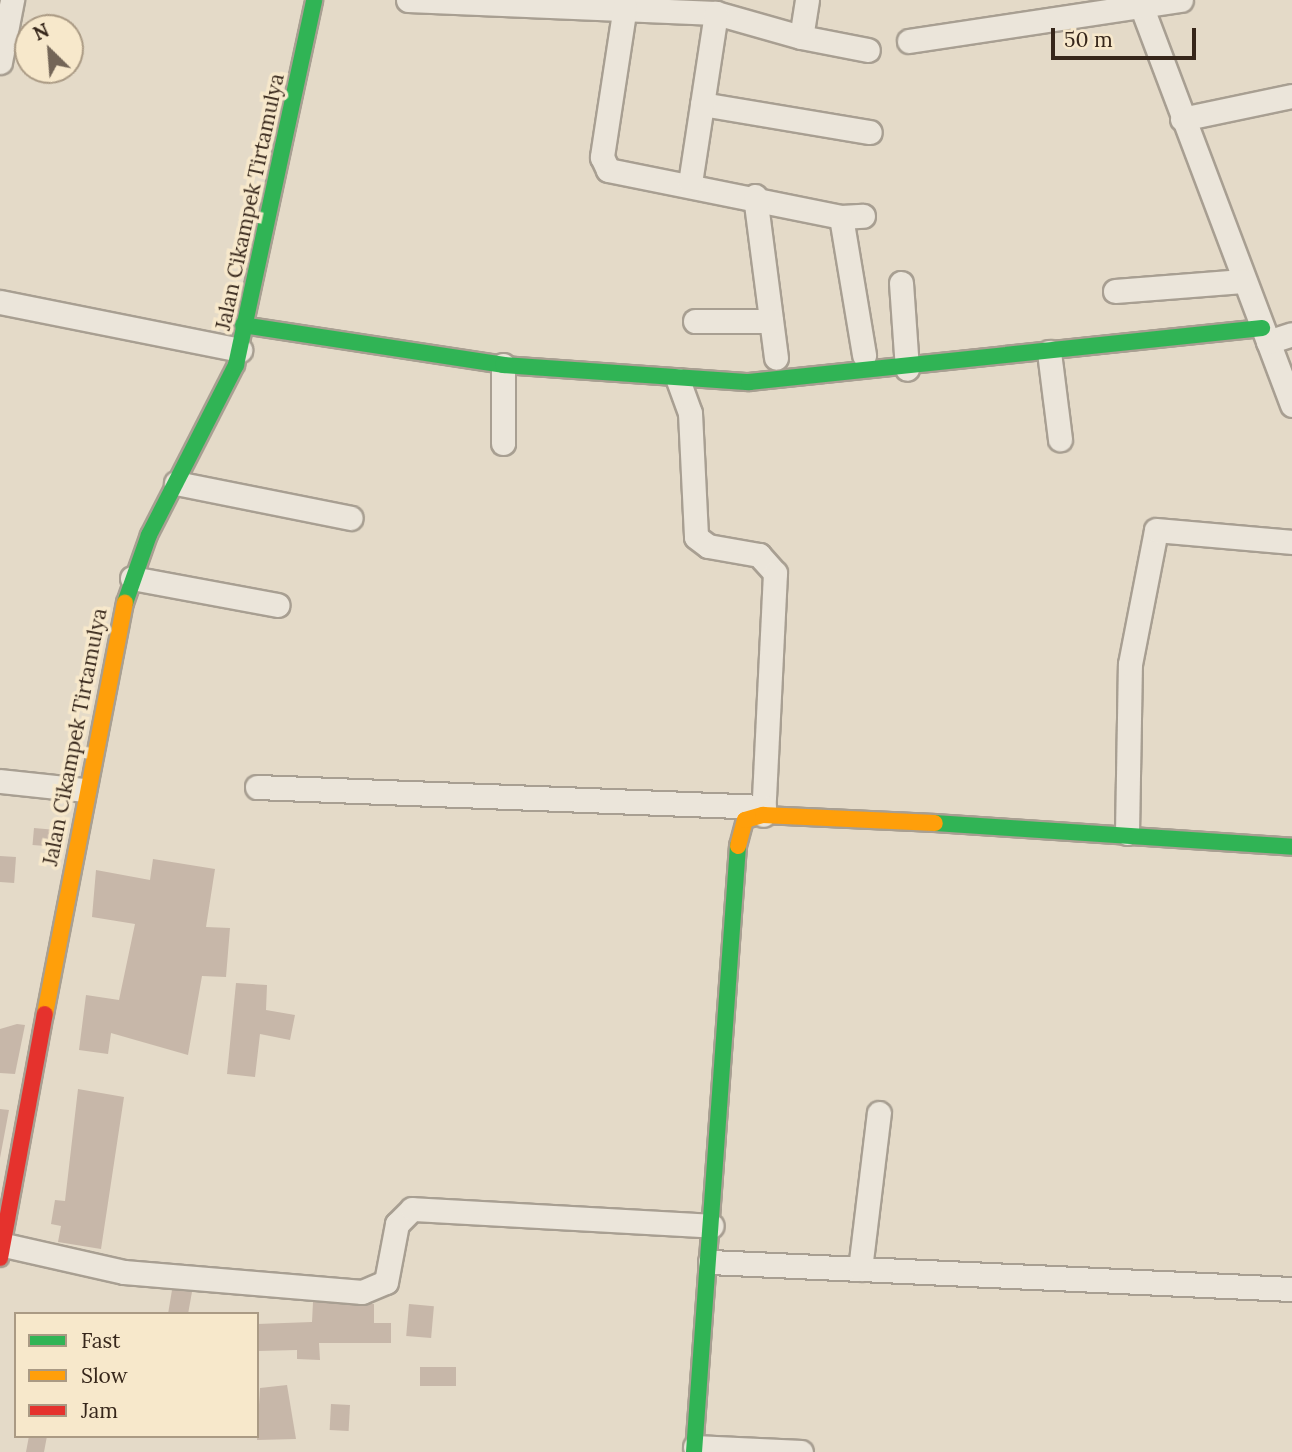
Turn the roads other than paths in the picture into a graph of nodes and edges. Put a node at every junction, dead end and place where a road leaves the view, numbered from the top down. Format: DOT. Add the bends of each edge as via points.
graph roads {
  1 [pos="12,0"];
  2 [pos="314,0"];
  3 [pos="408,0"];
  4 [pos="807,0"];
  5 [pos="1181,0"];
  6 [pos="1140,4"];
  7 [pos="625,6"];
  8 [pos="716,13"];
  9 [pos="801,37"];
  10 [pos="909,41"];
  11 [pos="868,50"];
  12 [pos="0,62"];
  13 [pos="1292,96"];
  14 [pos="702,104"];
  15 [pos="1182,119"];
  16 [pos="870,132"];
  17 [pos="690,183"];
  18 [pos="754,196"];
  19 [pos="1243,281"];
  20 [pos="901,284"];
  21 [pos="1115,291"];
  22 [pos="0,302"];
  23 [pos="695,321"];
  24 [pos="771,321"];
  25 [pos="243,325"];
  26 [pos="1292,334"];
  27 [pos="1265,335"];
  28 [pos="240,350"];
  29 [pos="1049,352"];
  30 [pos="864,355"];
  31 [pos="776,358"];
  32 [pos="503,365"];
  33 [pos="907,369"];
  34 [pos="678,380"];
  35 [pos="1292,405"];
  36 [pos="1060,439"];
  37 [pos="503,443"];
  38 [pos="176,483"];
  39 [pos="351,518"];
  40 [pos="1292,542"];
  41 [pos="132,578"];
  42 [pos="278,605"];
  43 [pos="0,781"];
  44 [pos="257,787"];
  45 [pos="84,790"];
  46 [pos="763,811"];
  47 [pos="1127,833"];
  48 [pos="1292,848"];
  49 [pos="879,1112"];
  50 [pos="712,1226"];
  51 [pos="1,1248"];
  52 [pos="710,1262"];
  53 [pos="860,1269"];
  54 [pos="1292,1289"];
  55 [pos="695,1450"];
  56 [pos="801,1452"];
  1 -- 12 [label="street"];
  2 -- 25 [label="street, Jalan Cikampek Tirtamulya"];
  3 -- 7 [label="street" via="466,7"];
  4 -- 9 [label="street"];
  5 -- 6 [label="street"];
  6 -- 10 [label="street"];
  6 -- 15 [label="street"];
  7 -- 8 [label="street"];
  7 -- 17 [label="street" via="603,164"];
  8 -- 9 [label="street"];
  8 -- 14 [label="street"];
  9 -- 11 [label="street"];
  13 -- 15 [label="street"];
  14 -- 16 [label="street"];
  14 -- 17 [label="street"];
  15 -- 19 [label="street"];
  17 -- 18 [label="street"];
  18 -- 24 [label="street"];
  18 -- 30 [label="street" via="852,216"];
  19 -- 21 [label="street"];
  19 -- 27 [label="street"];
  20 -- 33 [label="street"];
  22 -- 28 [label="street"];
  23 -- 24 [label="street"];
  24 -- 31 [label="street"];
  25 -- 28 [label="street, Jalan Cikampek Tirtamulya"];
  25 -- 32 [label="street"];
  26 -- 27 [label="street"];
  27 -- 29 [label="street"];
  27 -- 35 [label="street"];
  28 -- 38 [label="street, Jalan Cikampek Tirtamulya" via="228,386"];
  29 -- 33 [label="street"];
  29 -- 36 [label="street"];
  32 -- 34 [label="street"];
  32 -- 37 [label="street"];
  33 -- 34 [label="street" via="749,383"];
  34 -- 46 [label="street" via="691,413 696,537 708,546 759,555 775,573"];
  38 -- 39 [label="street"];
  38 -- 41 [label="street, Jalan Cikampek Tirtamulya"];
  40 -- 47 [label="street" via="1156,530 1130,664"];
  41 -- 42 [label="street"];
  41 -- 45 [label="street, Jalan Cikampek Tirtamulya"];
  43 -- 45 [label="street"];
  44 -- 46 [label="street"];
  45 -- 51 [label="street, Jalan Cikampek Tirtamulya"];
  46 -- 47 [label="street"];
  46 -- 50 [label="street" via="739,829"];
  47 -- 48 [label="street"];
  49 -- 53 [label="street"];
  50 -- 51 [label="street" via="412,1209 397,1224 386,1282 362,1292 135,1274"];
  50 -- 52 [label="street"];
  52 -- 53 [label="street"];
  52 -- 55 [label="street"];
  53 -- 54 [label="street"];
  55 -- 56 [label="street"];
}
